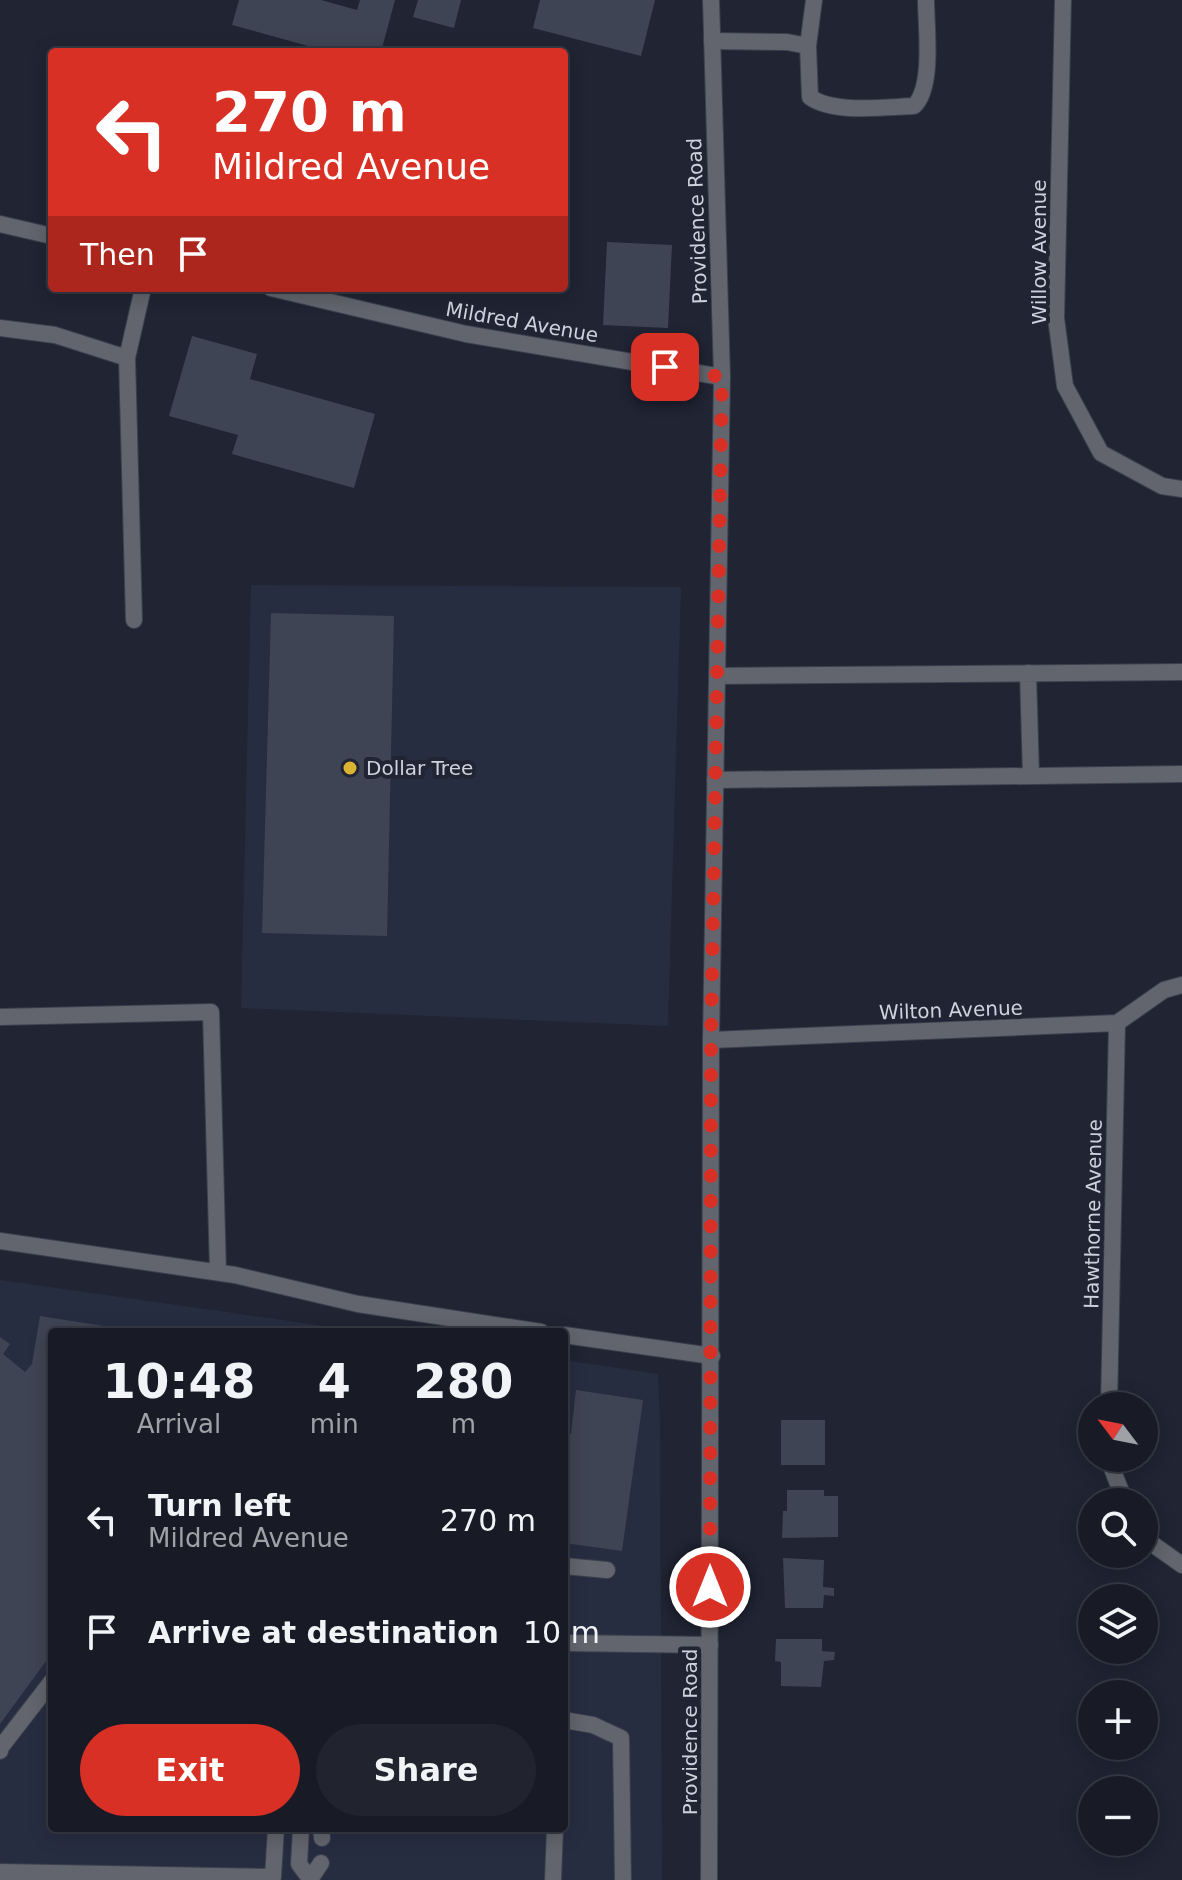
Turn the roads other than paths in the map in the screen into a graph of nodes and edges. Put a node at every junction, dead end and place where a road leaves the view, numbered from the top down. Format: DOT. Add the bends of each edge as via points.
graph roads {
  1 [pos="711,0"];
  2 [pos="814,0"];
  3 [pos="926,0"];
  4 [pos="1063,0"];
  5 [pos="712,41"];
  6 [pos="808,46"];
  7 [pos="0,224"];
  8 [pos="48,235"];
  9 [pos="142,292"];
  10 [pos="288,292"];
  11 [pos="0,328"];
  12 [pos="127,358"];
  13 [pos="722,377"];
  14 [pos="1182,489"];
  15 [pos="134,620"];
  16 [pos="1182,672"];
  17 [pos="1028,673"];
  18 [pos="717,676"];
  19 [pos="1182,774"];
  20 [pos="1031,776"];
  21 [pos="715,780"];
  22 [pos="1182,985"];
  23 [pos="0,1017"];
  24 [pos="1117,1023"];
  25 [pos="711,1040"];
  26 [pos="0,1241"];
  27 [pos="218,1272"];
  28 [pos="515,1328"];
  29 [pos="568,1336"];
  30 [pos="712,1356"];
  31 [pos="1109,1392"];
  32 [pos="1158,1548"];
  33 [pos="1182,1565"];
  34 [pos="568,1566"];
  35 [pos="607,1570"];
  36 [pos="568,1643"];
  37 [pos="710,1645"];
  38 [pos="48,1686"];
  39 [pos="568,1721"];
  40 [pos="0,1751"];
  41 [pos="276,1832"];
  42 [pos="301,1832"];
  43 [pos="555,1832"];
  44 [pos="321,1863"];
  45 [pos="0,1872"];
  46 [pos="311,1879"];
  47 [pos="553,1880"];
  48 [pos="623,1880"];
  49 [pos="709,1880"];
  1 -- 5 [label="street, Providence Road"];
  2 -- 6 [label="street"];
  3 -- 6 [label="street" via="927,73 914,106 850,108 814,100"];
  4 -- 14 [label="street, Willow Avenue" via="1056,318 1065,386 1101,453 1162,486"];
  5 -- 6 [label="street"];
  5 -- 13 [label="street, Providence Road"];
  7 -- 8 [label="street"];
  9 -- 12 [label="street"];
  10 -- 13 [label="street, Mildred Avenue" via="466,334"];
  11 -- 12 [label="street" via="55,335"];
  12 -- 15 [label="street"];
  13 -- 18 [label="street, Providence Road"];
  16 -- 17 [label="street"];
  17 -- 18 [label="street"];
  17 -- 20 [label="street"];
  18 -- 21 [label="street, Providence Road"];
  19 -- 20 [label="street"];
  20 -- 21 [label="street"];
  21 -- 25 [label="street, Providence Road"];
  22 -- 24 [label="street" via="1164,990"];
  23 -- 27 [label="street" via="211,1012"];
  24 -- 25 [label="street, Wilton Avenue"];
  24 -- 31 [label="street, Hawthorne Avenue"];
  25 -- 30 [label="street, Providence Road"];
  26 -- 27 [label="street"];
  27 -- 28 [label="street" via="358,1304"];
  29 -- 30 [label="street"];
  30 -- 37 [label="street, Providence Road"];
  32 -- 33 [label="street"];
  34 -- 35 [label="street"];
  36 -- 37 [label="street"];
  37 -- 49 [label="street, Providence Road"];
  38 -- 40 [label="street"];
  39 -- 48 [label="street" via="621,1738"];
  41 -- 45 [label="street" via="273,1877"];
  42 -- 46 [label="street" via="299,1864"];
  43 -- 47 [label="street"];
  44 -- 46 [label="street"];
}
